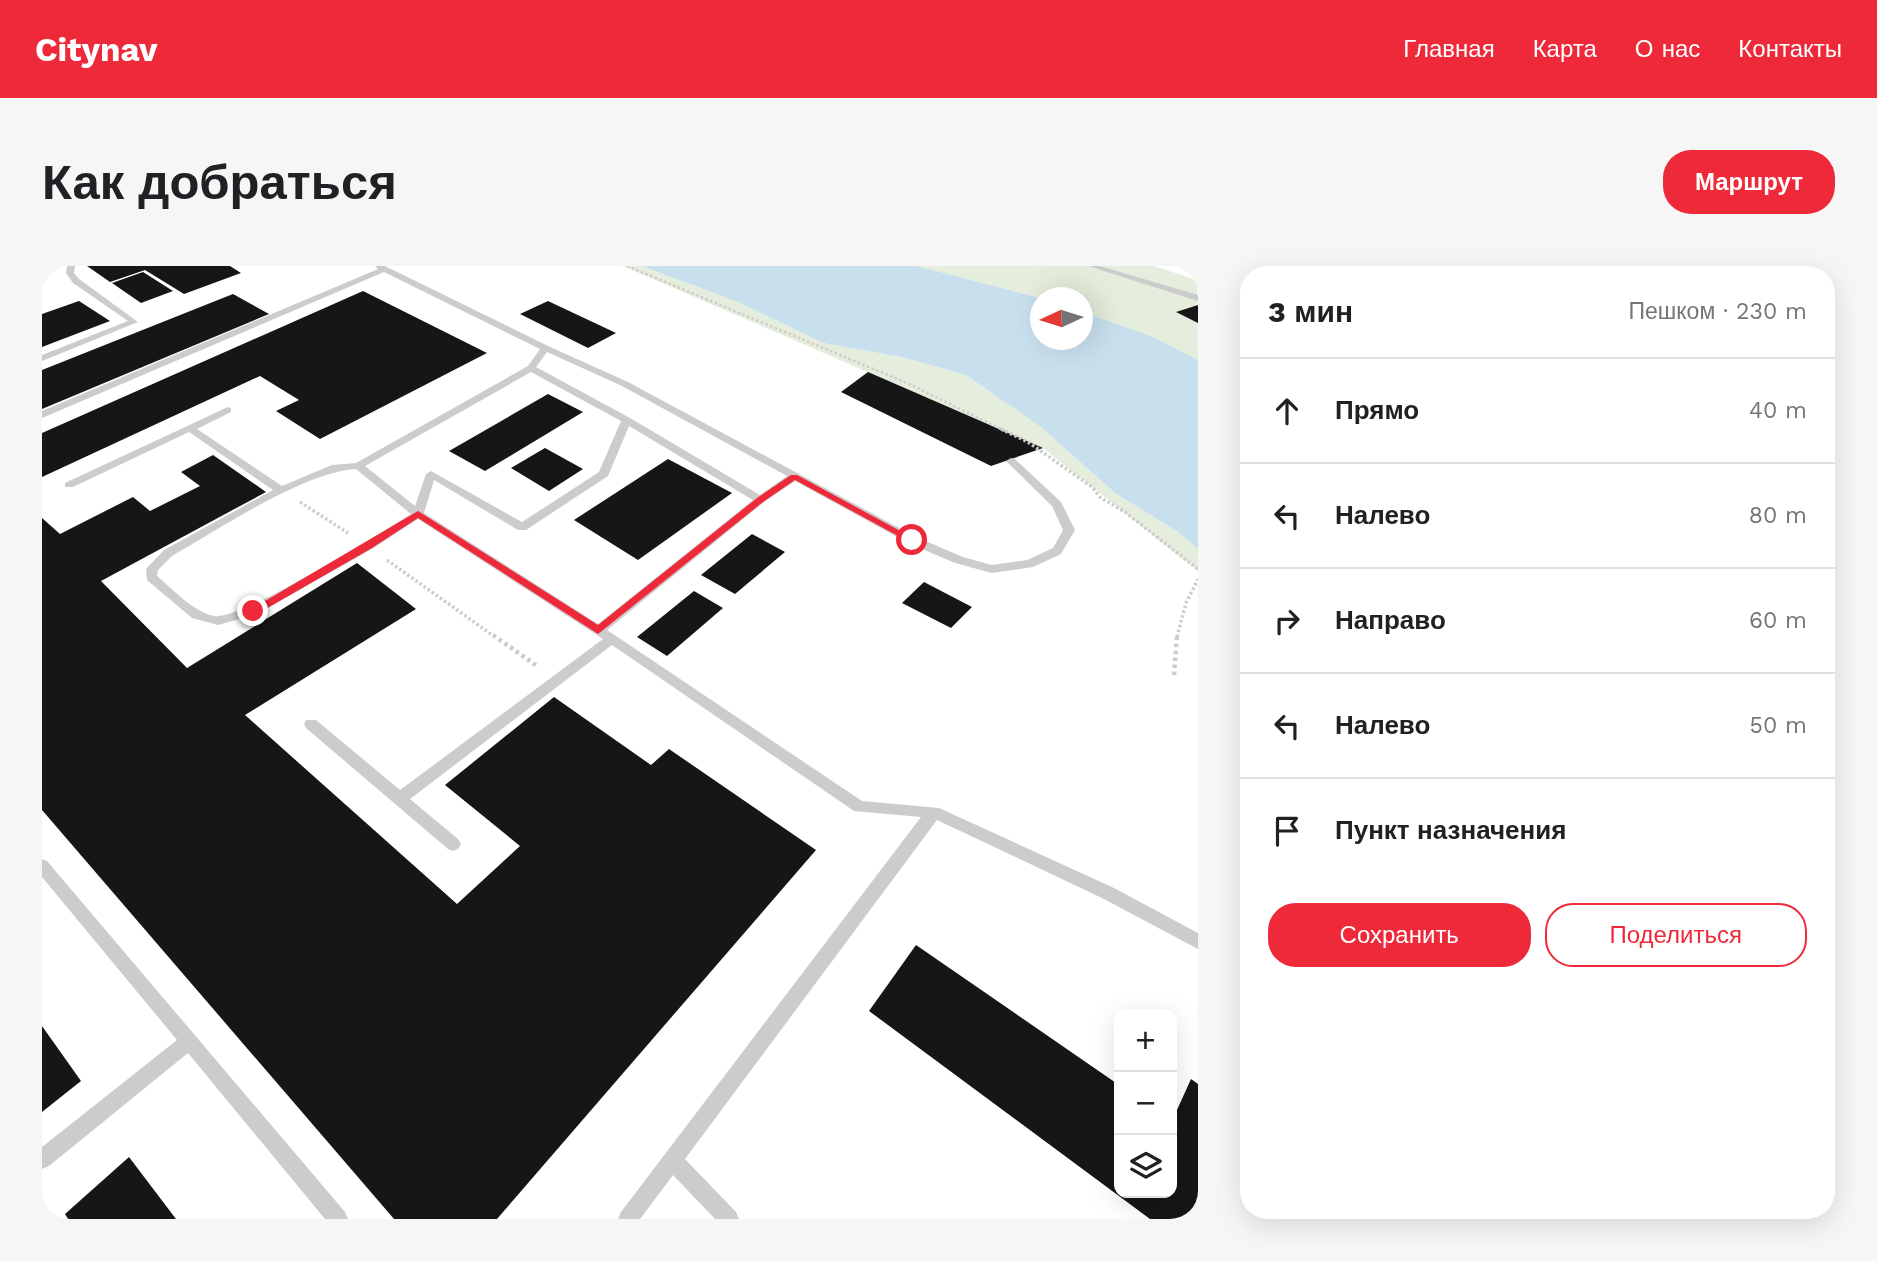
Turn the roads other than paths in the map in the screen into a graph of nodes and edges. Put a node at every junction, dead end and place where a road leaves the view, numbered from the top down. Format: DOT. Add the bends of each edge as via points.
graph roads {
  1 [pos="71,266"];
  2 [pos="1091,266"];
  3 [pos="382,267"];
  4 [pos="1198,298"];
  5 [pos="545,348"];
  6 [pos="42,358"];
  7 [pos="531,368"];
  8 [pos="229,410"];
  9 [pos="42,415"];
  10 [pos="626,420"];
  11 [pos="189,428"];
  12 [pos="1010,461"];
  13 [pos="358,466"];
  14 [pos="794,476"];
  15 [pos="69,485"];
  16 [pos="281,490"];
  17 [pos="760,500"];
  18 [pos="418,514"];
  19 [pos="598,630"];
  20 [pos="612,639"];
  21 [pos="311,724"];
  22 [pos="399,799"];
  23 [pos="934,812"];
  24 [pos="453,844"];
  25 [pos="42,866"];
  26 [pos="1198,941"];
  27 [pos="188,1042"];
  28 [pos="42,1159"];
  29 [pos="673,1161"];
  30 [pos="338,1219"];
  31 [pos="628,1219"];
  32 [pos="729,1219"];
  1 -- 6 [label="lane" via="76,281 134,322"];
  2 -- 4 [label="lane"];
  3 -- 5 [label="lane"];
  3 -- 9 [label="lane"];
  5 -- 7 [label="lane"];
  5 -- 14 [label="lane" via="625,384"];
  7 -- 10 [label="lane"];
  7 -- 13 [label="lane"];
  8 -- 11 [label="lane"];
  10 -- 17 [label="lane"];
  10 -- 18 [label="lane" via="604,474 522,527 431,474"];
  11 -- 15 [label="lane"];
  11 -- 16 [label="lane"];
  12 -- 14 [label="lane" via="1057,504 1069,530 1057,551 1029,564 992,569 912,540"];
  13 -- 16 [label="lane" via="336,467"];
  13 -- 18 [label="lane"];
  14 -- 17 [label="lane"];
  16 -- 18 [label="lane" via="169,553 152,569 151,577 196,615 218,621 253,611"];
  17 -- 19 [label="lane"];
  18 -- 19 [label="lane"];
  19 -- 20 [label="lane"];
  20 -- 22 [label="lane"];
  20 -- 23 [label="lane" via="859,807"];
  21 -- 22 [label="lane"];
  22 -- 24 [label="lane"];
  23 -- 26 [label="lane" via="1108,892"];
  23 -- 29 [label="lane"];
  25 -- 27 [label="lane"];
  27 -- 28 [label="lane"];
  27 -- 30 [label="lane"];
  29 -- 31 [label="lane"];
  29 -- 32 [label="lane"];
}
